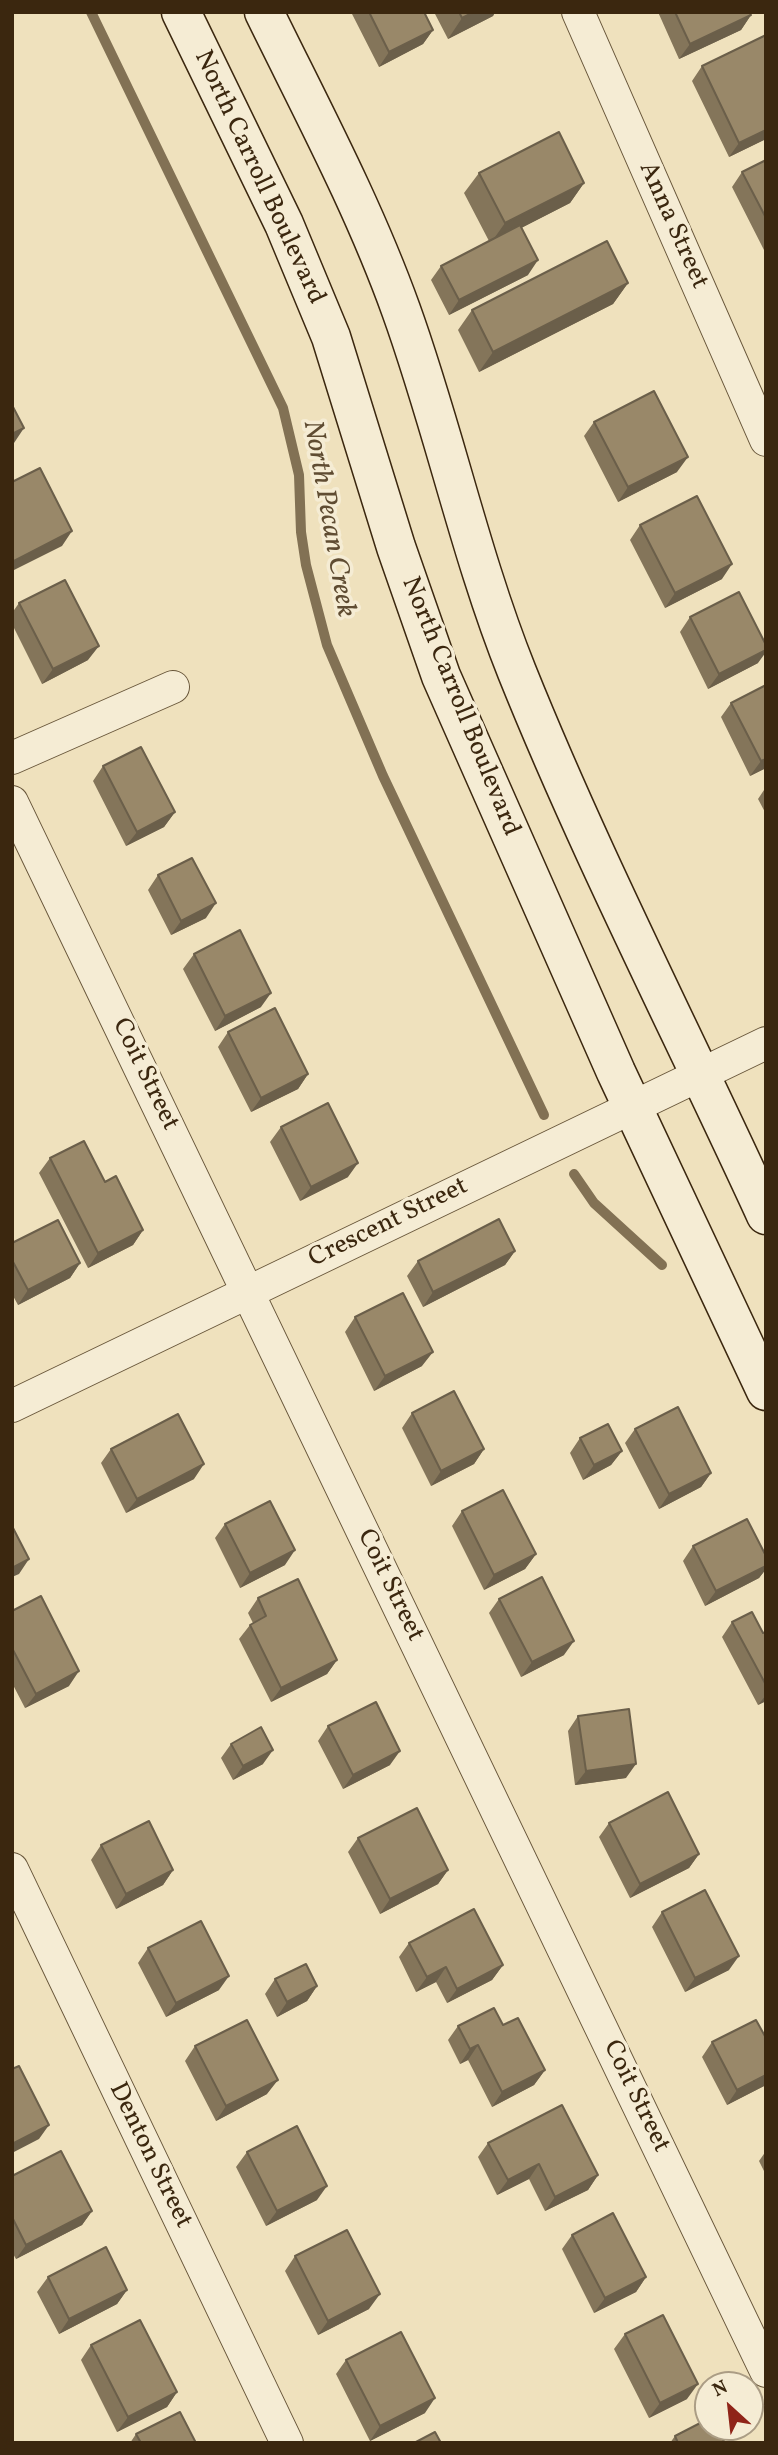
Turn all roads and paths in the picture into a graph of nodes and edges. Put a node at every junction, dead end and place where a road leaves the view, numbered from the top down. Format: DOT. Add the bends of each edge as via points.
graph roads {
  1 [pos="181,12"];
  2 [pos="264,12"];
  3 [pos="578,12"];
  4 [pos="766,440"];
  5 [pos="173,687"];
  6 [pos="12,758"];
  7 [pos="12,802"];
  8 [pos="766,1043"];
  9 [pos="701,1073"];
  10 [pos="633,1106"];
  11 [pos="766,1215"];
  12 [pos="249,1293"];
  13 [pos="766,1391"];
  14 [pos="12,1406"];
  15 [pos="12,1869"];
  16 [pos="766,2371"];
  17 [pos="286,2443"];
  1 -- 10 [label="main road, North Carroll Boulevard" via="284,224 331,337 440,676"];
  2 -- 9 [label="main road" via="351,190 401,309 516,670 568,792"];
  3 -- 4 [label="street, Anna Street"];
  5 -- 6 [label="street"];
  7 -- 12 [label="street, Coit Street"];
  8 -- 9 [label="street, Crescent Street"];
  9 -- 10 [label="street, Crescent Street"];
  9 -- 11 [label="main road"];
  10 -- 12 [label="street, Crescent Street"];
  10 -- 13 [label="main road, North Carroll Boulevard"];
  12 -- 14 [label="street, Crescent Street"];
  12 -- 16 [label="street, Coit Street"];
  15 -- 17 [label="street, Denton Street"];
}
